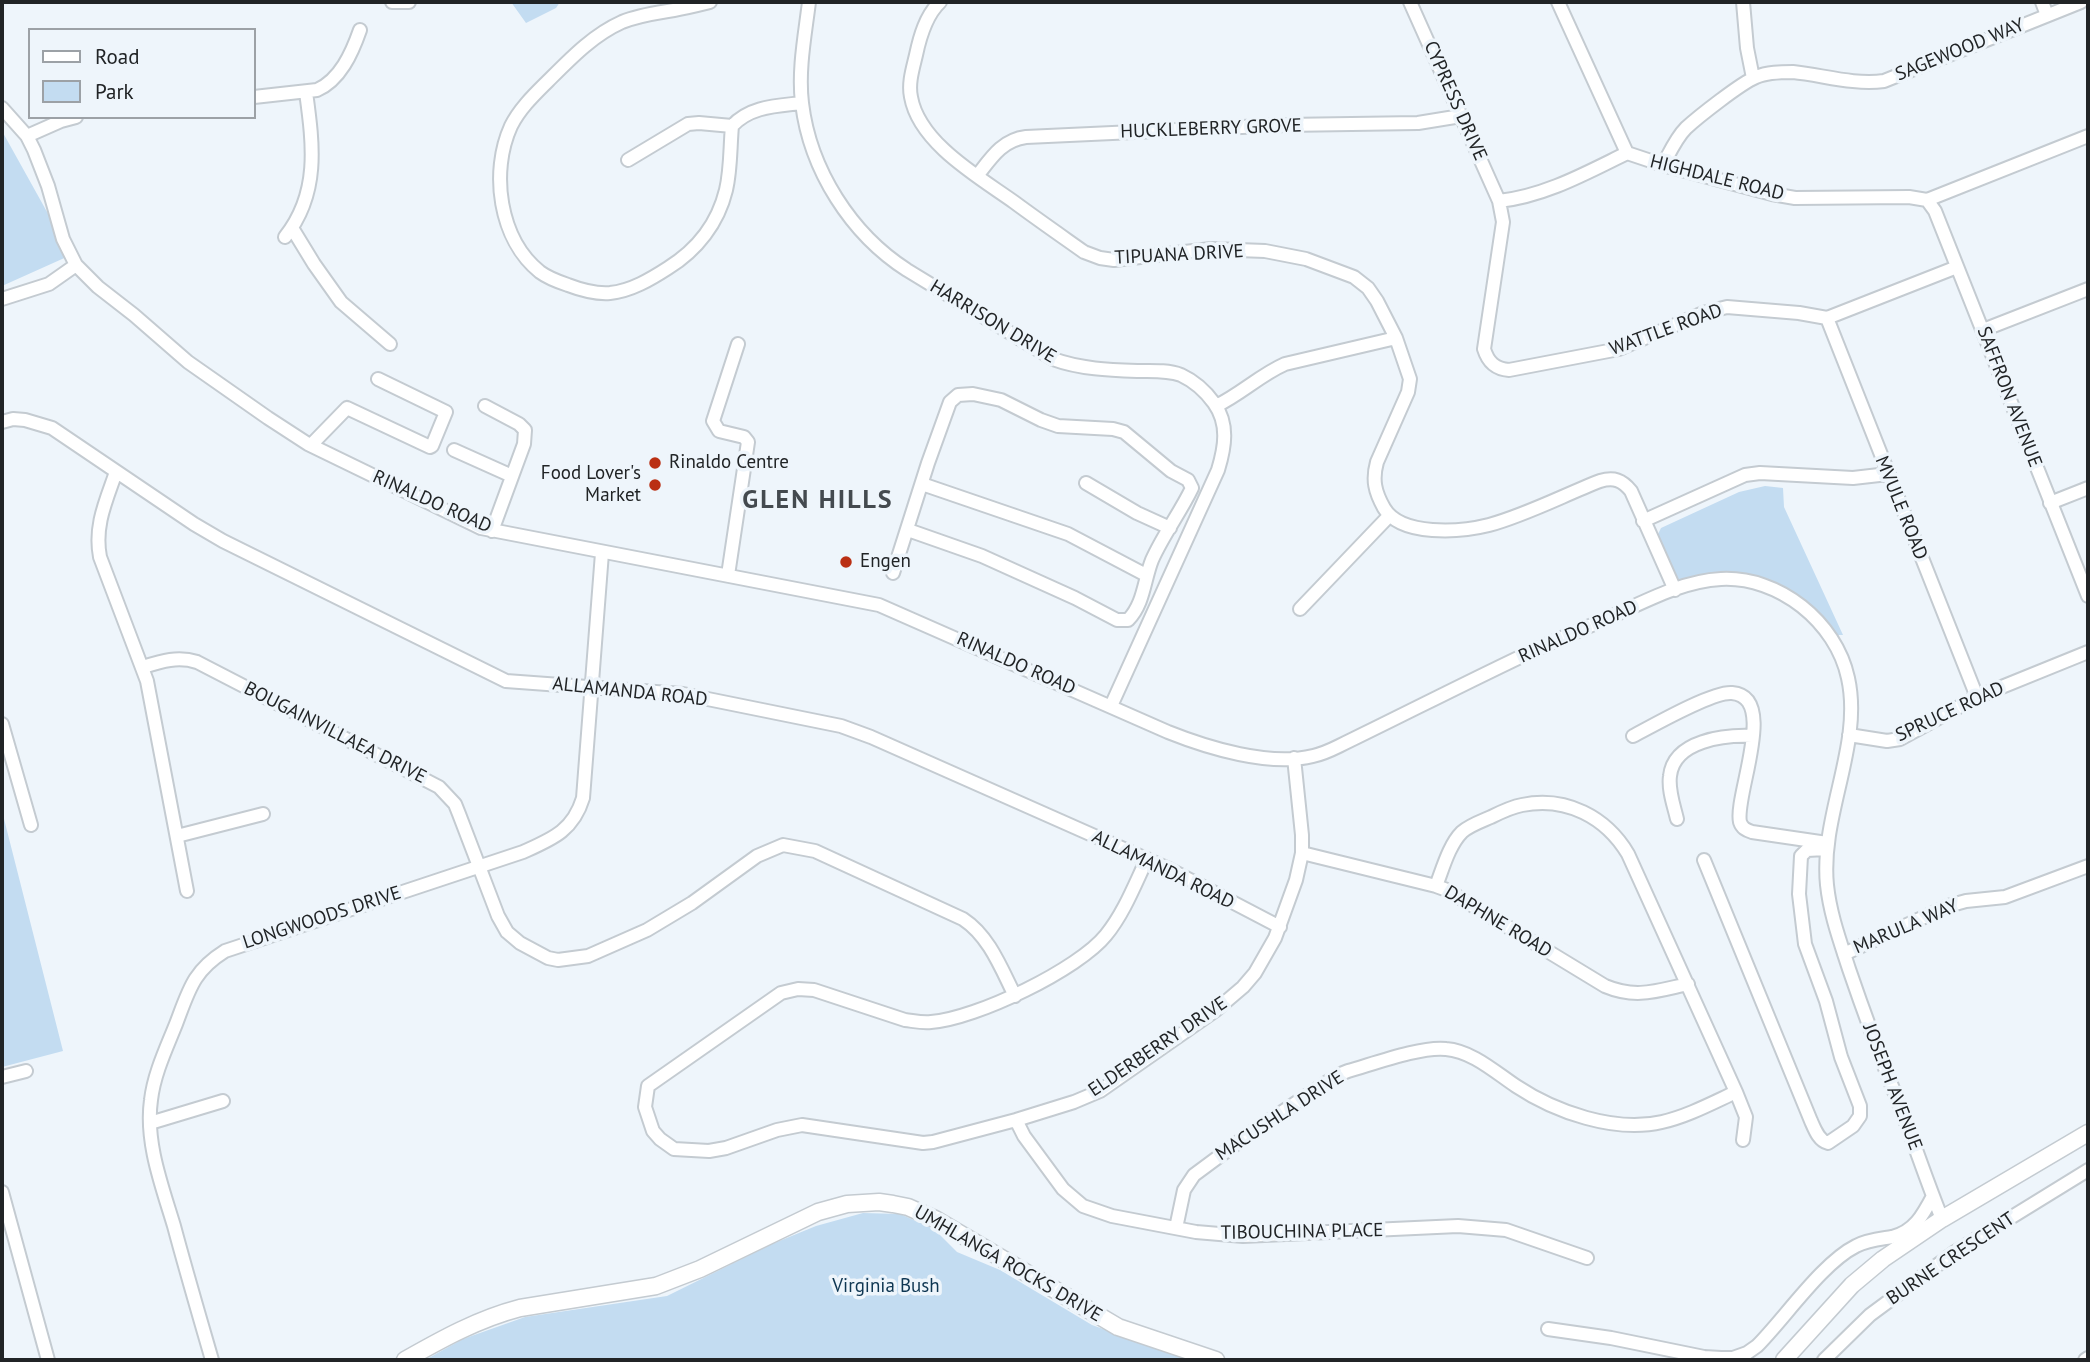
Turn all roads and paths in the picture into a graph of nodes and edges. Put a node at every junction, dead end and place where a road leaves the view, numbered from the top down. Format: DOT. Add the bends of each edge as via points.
graph roads {
  1 [pos="392,2"];
  2 [pos="408,2"];
  3 [pos="639,2"];
  4 [pos="710,2"];
  5 [pos="809,2"];
  6 [pos="940,2"];
  7 [pos="1409,2"];
  8 [pos="1558,2"];
  9 [pos="1743,2"];
  10 [pos="2042,2"];
  11 [pos="2081,2"];
  12 [pos="646,14"];
  13 [pos="2047,15"];
  14 [pos="360,30"];
  15 [pos="1753,78"];
  16 [pos="306,92"];
  17 [pos="256,97"];
  18 [pos="802,103"];
  19 [pos="2,107"];
  20 [pos="1461,116"];
  21 [pos="68,119"];
  22 [pos="732,126"];
  23 [pos="27,136"];
  24 [pos="2088,136"];
  25 [pos="1627,153"];
  26 [pos="628,160"];
  27 [pos="1663,165"];
  28 [pos="977,176"];
  29 [pos="1927,200"];
  30 [pos="1499,201"];
  31 [pos="76,265"];
  32 [pos="1957,267"];
  33 [pos="2088,289"];
  34 [pos="2,299"];
  35 [pos="1826,318"];
  36 [pos="1983,330"];
  37 [pos="1396,338"];
  38 [pos="390,344"];
  39 [pos="738,344"];
  40 [pos="378,379"];
  41 [pos="485,406"];
  42 [pos="1216,406"];
  43 [pos="2,422"];
  44 [pos="311,445"];
  45 [pos="454,450"];
  46 [pos="116,472"];
  47 [pos="1888,474"];
  48 [pos="512,476"];
  49 [pos="1086,483"];
  50 [pos="922,484"];
  51 [pos="2088,488"];
  52 [pos="2050,503"];
  53 [pos="1389,516"];
  54 [pos="1643,521"];
  55 [pos="1170,528"];
  56 [pos="908,530"];
  57 [pos="492,531"];
  58 [pos="602,552"];
  59 [pos="1155,554"];
  60 [pos="1176,564"];
  61 [pos="893,573"];
  62 [pos="728,575"];
  63 [pos="1146,575"];
  64 [pos="1675,590"];
  65 [pos="2088,596"];
  66 [pos="1300,609"];
  67 [pos="2088,652"];
  68 [pos="143,667"];
  69 [pos="592,686"];
  70 [pos="1977,697"];
  71 [pos="1111,706"];
  72 [pos="2,724"];
  73 [pos="1849,735"];
  74 [pos="1633,736"];
  75 [pos="1752,736"];
  76 [pos="1294,758"];
  77 [pos="263,814"];
  78 [pos="1677,819"];
  79 [pos="31,825"];
  80 [pos="177,836"];
  81 [pos="1827,846"];
  82 [pos="1302,853"];
  83 [pos="1147,859"];
  84 [pos="1704,860"];
  85 [pos="480,866"];
  86 [pos="2088,866"];
  87 [pos="1436,886"];
  88 [pos="187,891"];
  89 [pos="1280,927"];
  90 [pos="1844,954"];
  91 [pos="1688,984"];
  92 [pos="1015,996"];
  93 [pos="26,1071"];
  94 [pos="2,1077"];
  95 [pos="1736,1092"];
  96 [pos="223,1101"];
  97 [pos="1016,1120"];
  98 [pos="150,1123"];
  99 [pos="2088,1133"];
  100 [pos="1743,1140"];
  101 [pos="2088,1170"];
  102 [pos="2,1192"];
  103 [pos="1933,1196"];
  104 [pos="1942,1219"];
  105 [pos="1176,1228"];
  106 [pos="1587,1258"];
  107 [pos="1548,1329"];
  108 [pos="48,1360"];
  109 [pos="212,1360"];
  110 [pos="405,1360"];
  111 [pos="1216,1360"];
  112 [pos="1784,1360"];
  113 [pos="1824,1360"];
  1 -- 2 [label="street"];
  3 -- 12 [label="street"];
  4 -- 12 [label="street"];
  5 -- 18 [label="street, HARRISON DRIVE"];
  6 -- 28 [label="street, TIPUANA DRIVE" via="919,41 911,97 928,133"];
  7 -- 20 [label="street, CYPRESS DRIVE"];
  8 -- 25 [label="street, HIGHDALE ROAD"];
  9 -- 15 [label="street"];
  10 -- 13 [label="street"];
  11 -- 13 [label="street, SAGEWOOD WAY"];
  12 -- 22 [label="street" via="607,29 576,53 511,126 500,166 500,188 510,231 525,257 556,281 594,292 624,291 661,273 702,241 718,214 727,189"];
  13 -- 15 [label="street, SAGEWOOD WAY" via="1884,80 1793,72"];
  14 -- 16 [label="street" via="335,78"];
  15 -- 27 [label="street, SAGEWOOD WAY" via="1685,129"];
  16 -- 17 [label="street"];
  16 -- 38 [label="street" via="313,158 301,214 288,232 341,302"];
  18 -- 22 [label="street" via="756,110"];
  18 -- 42 [label="street, HARRISON DRIVE" via="814,156 825,177 866,238 887,257 1053,359 1078,366 1182,376"];
  19 -- 23 [label="street, RINALDO ROAD"];
  20 -- 28 [label="street, HUCKLEBERRY GROVE" via="1418,123 1015,138 998,149"];
  20 -- 30 [label="street, CYPRESS DRIVE"];
  21 -- 23 [label="street"];
  22 -- 26 [label="street" via="688,124"];
  23 -- 31 [label="street, RINALDO ROAD"];
  24 -- 29 [label="street, HIGHDALE ROAD"];
  25 -- 27 [label="street, HIGHDALE ROAD"];
  25 -- 30 [label="street" via="1542,192"];
  27 -- 29 [label="street, HIGHDALE ROAD" via="1796,198"];
  28 -- 37 [label="street, TIPUANA DRIVE" via="1084,252 1100,258 1211,249 1265,251 1345,273 1368,288"];
  29 -- 32 [label="street, SAFFRON AVENUE"];
  30 -- 35 [label="street, WATTLE ROAD" via="1503,222 1484,349 1487,358 1502,370 1619,349 1727,307"];
  31 -- 34 [label="street" via="49,284"];
  31 -- 44 [label="street, RINALDO ROAD" via="188,362"];
  32 -- 35 [label="street"];
  32 -- 36 [label="street, SAFFRON AVENUE"];
  33 -- 36 [label="street"];
  35 -- 47 [label="street, MVULE ROAD"];
  36 -- 52 [label="street, SAFFRON AVENUE"];
  37 -- 42 [label="street" via="1285,364"];
  37 -- 53 [label="street, TIPUANA DRIVE" via="1410,379 1374,474 1374,486"];
  39 -- 62 [label="street" via="713,421 719,431 747,439 748,447"];
  40 -- 44 [label="street" via="446,412 432,446 347,408"];
  41 -- 48 [label="street" via="525,430"];
  42 -- 60 [label="street" via="1225,434 1224,450"];
  43 -- 46 [label="street, ALLAMANDA ROAD" via="25,420 52,428"];
  44 -- 57 [label="street, RINALDO ROAD"];
  45 -- 48 [label="street"];
  46 -- 68 [label="street" via="98,527 98,546"];
  46 -- 69 [label="street, ALLAMANDA ROAD" via="223,541 491,675 506,681"];
  47 -- 54 [label="street" via="1853,478 1745,475"];
  47 -- 70 [label="street, MVULE ROAD"];
  48 -- 57 [label="street"];
  49 -- 55 [label="street"];
  50 -- 55 [label="street" via="953,397 987,396 1051,424 1113,429 1130,435 1191,485"];
  50 -- 56 [label="street"];
  50 -- 63 [label="street" via="1042,524"];
  51 -- 52 [label="street"];
  52 -- 65 [label="street, SAFFRON AVENUE"];
  53 -- 54 [label="street" via="1423,530 1477,527 1609,478 1618,479 1631,491"];
  53 -- 66 [label="street"];
  54 -- 64 [label="street"];
  55 -- 59 [label="street"];
  56 -- 61 [label="street"];
  56 -- 63 [label="street" via="982,556 1117,620 1131,617 1143,594"];
  57 -- 58 [label="street, RINALDO ROAD"];
  58 -- 62 [label="street, RINALDO ROAD"];
  58 -- 69 [label="street, LONGWOODS DRIVE"];
  59 -- 60 [label="street"];
  59 -- 63 [label="street"];
  60 -- 71 [label="street"];
  62 -- 71 [label="street, RINALDO ROAD" via="879,605"];
  64 -- 73 [label="street, RINALDO ROAD" via="1721,579 1743,580 1804,608 1836,645 1848,677"];
  64 -- 76 [label="street, RINALDO ROAD" via="1540,647 1339,746"];
  67 -- 70 [label="street, SPRUCE ROAD"];
  68 -- 80 [label="street"];
  68 -- 85 [label="street, BOUGAINVILLAEA DRIVE" via="175,659 197,662 428,779 455,804"];
  69 -- 83 [label="street, ALLAMANDA ROAD" via="684,694 841,726"];
  69 -- 85 [label="street, LONGWOODS DRIVE" via="583,798 575,819 549,841"];
  70 -- 73 [label="street, SPRUCE ROAD" via="1900,739"];
  71 -- 76 [label="street, RINALDO ROAD" via="1211,748"];
  72 -- 79 [label="street"];
  73 -- 81 [label="street, RINALDO ROAD"];
  74 -- 75 [label="street" via="1691,706 1732,693 1750,705"];
  75 -- 78 [label="street" via="1723,736 1682,754 1670,775"];
  75 -- 81 [label="street" via="1741,825 1752,832"];
  76 -- 82 [label="street, ELDERBERRY DRIVE"];
  77 -- 80 [label="street"];
  80 -- 88 [label="street"];
  81 -- 84 [label="street" via="1807,850 1800,858 1800,908 1808,955 1861,1111 1853,1126 1828,1143 1811,1121"];
  81 -- 90 [label="street, RINALDO ROAD" via="1830,905"];
  82 -- 87 [label="street, DAPHNE ROAD"];
  82 -- 89 [label="street, ELDERBERRY DRIVE"];
  83 -- 89 [label="street, ALLAMANDA ROAD"];
  83 -- 92 [label="street, ELDERBERRY DRIVE" via="1113,925 1094,949"];
  85 -- 92 [label="street, BOUGAINVILLAEA DRIVE" via="507,932 548,958 572,960 648,930 764,852 783,845 815,850 974,926"];
  85 -- 98 [label="street, LONGWOODS DRIVE" via="242,944 212,959 190,986 160,1065 153,1084"];
  86 -- 90 [label="street, MARULA WAY" via="2005,897 1948,906"];
  87 -- 91 [label="street, DAPHNE ROAD" via="1617,991 1640,994"];
  87 -- 91 [label="street" via="1454,843 1468,827 1508,809 1537,803 1587,813 1618,837"];
  89 -- 97 [label="street, ELDERBERRY DRIVE" via="1255,973 1216,1010 1100,1091"];
  90 -- 103 [label="street, JOSEPH AVENUE"];
  91 -- 95 [label="street"];
  92 -- 97 [label="street, ELDERBERRY DRIVE" via="948,1019 919,1022 814,990 781,993 648,1086 645,1101 653,1131 674,1149 686,1150 726,1148 802,1125 923,1143"];
  93 -- 94 [label="street"];
  95 -- 100 [label="street" via="1746,1117"];
  95 -- 105 [label="street, MACUSHLA DRIVE" via="1661,1123 1600,1121 1540,1101 1458,1051 1428,1049 1338,1075 1252,1132 1188,1181"];
  96 -- 98 [label="street"];
  97 -- 105 [label="street, TIBOUCHINA PLACE" via="1063,1189 1083,1206"];
  98 -- 109 [label="street, LONGWOODS DRIVE" via="157,1166"];
  99 -- 104 [label="main road"];
  101 -- 113 [label="street, BURNE CRESCENT" via="1955,1252 1870,1315"];
  102 -- 108 [label="street"];
  103 -- 104 [label="street, JOSEPH AVENUE"];
  103 -- 107 [label="street" via="1913,1227 1854,1247 1757,1346 1733,1358 1704,1357"];
  104 -- 112 [label="main road" via="1852,1285"];
  105 -- 106 [label="street, TIBOUCHINA PLACE" via="1243,1236 1493,1228"];
  110 -- 111 [label="main road, UMHLANGA ROCKS DRIVE" via="486,1318 520,1308 656,1286 818,1212 879,1202 929,1216 1137,1335"];
}
